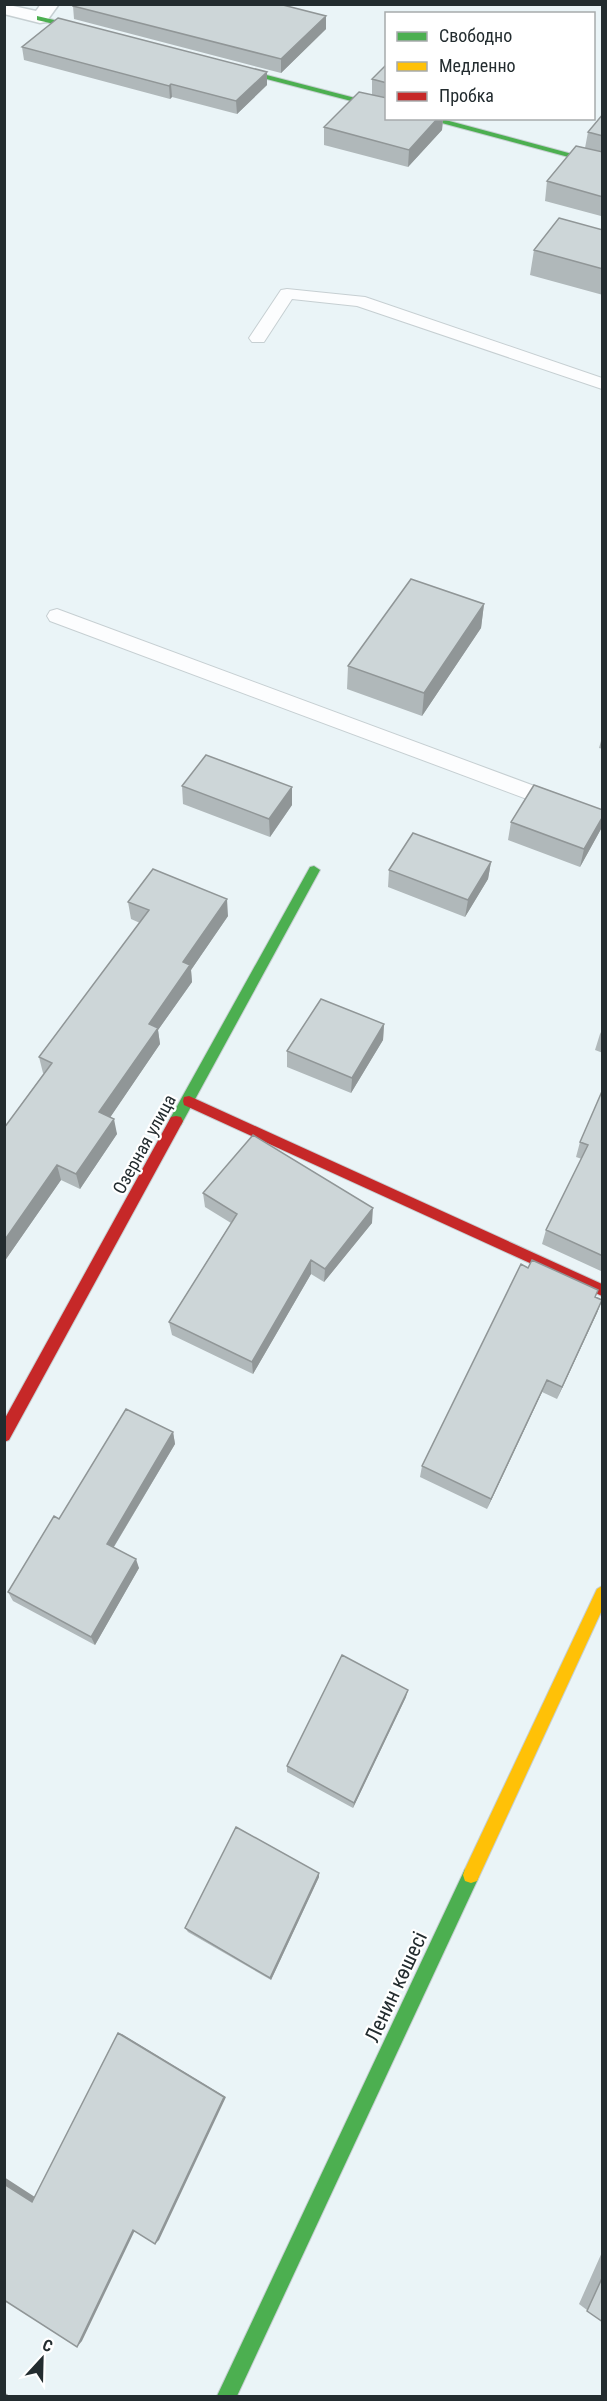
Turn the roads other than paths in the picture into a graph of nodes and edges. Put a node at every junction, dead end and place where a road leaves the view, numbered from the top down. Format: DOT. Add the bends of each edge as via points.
graph roads {
  1 [pos="4,8"];
  2 [pos="45,11"];
  3 [pos="110,36"];
  4 [pos="213,63"];
  5 [pos="385,107"];
  6 [pos="435,120"];
  7 [pos="603,164"];
  8 [pos="258,338"];
  9 [pos="603,384"];
  10 [pos="57,616"];
  11 [pos="603,819"];
  12 [pos="314,870"];
  13 [pos="189,1101"];
  14 [pos="603,1290"];
  15 [pos="4,1435"];
  16 [pos="603,1594"];
  17 [pos="227,2397"];
  1 -- 2 [label="street"];
  2 -- 3 [label="street"];
  4 -- 5 [label="street"];
  6 -- 7 [label="street"];
  8 -- 9 [label="lane" via="287,294 359,301"];
  10 -- 11 [label="lane"];
  12 -- 13 [label="street, Озерная улица"];
  13 -- 14 [label="street"];
  13 -- 15 [label="street, Озерная улица"];
  16 -- 17 [label="street, Ленин көшесі"];
}
